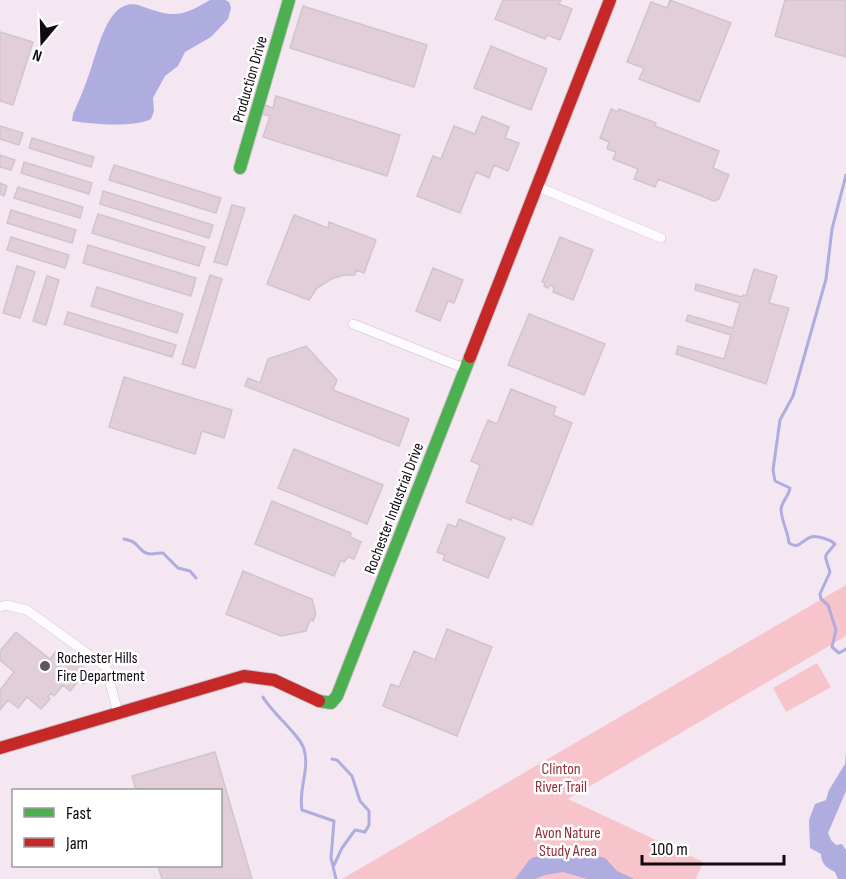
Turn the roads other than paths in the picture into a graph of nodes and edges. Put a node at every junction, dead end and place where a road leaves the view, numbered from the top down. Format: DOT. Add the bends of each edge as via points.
graph roads {
  1 [pos="290,0"];
  2 [pos="610,0"];
  3 [pos="240,168"];
  4 [pos="538,187"];
  5 [pos="661,238"];
  6 [pos="353,324"];
  7 [pos="466,369"];
  8 [pos="0,607"];
  9 [pos="118,713"];
  10 [pos="0,748"];
  1 -- 3 [label="street, Production Drive"];
  2 -- 4 [label="street, Rochester Industrial Drive"];
  4 -- 5 [label="street"];
  4 -- 7 [label="street, Rochester Industrial Drive"];
  6 -- 7 [label="street"];
  7 -- 9 [label="street, Rochester Industrial Drive" via="331,703 258,675"];
  8 -- 9 [label="street" via="27,610 106,666"];
  9 -- 10 [label="street, Rochester Industrial Drive"];
}
